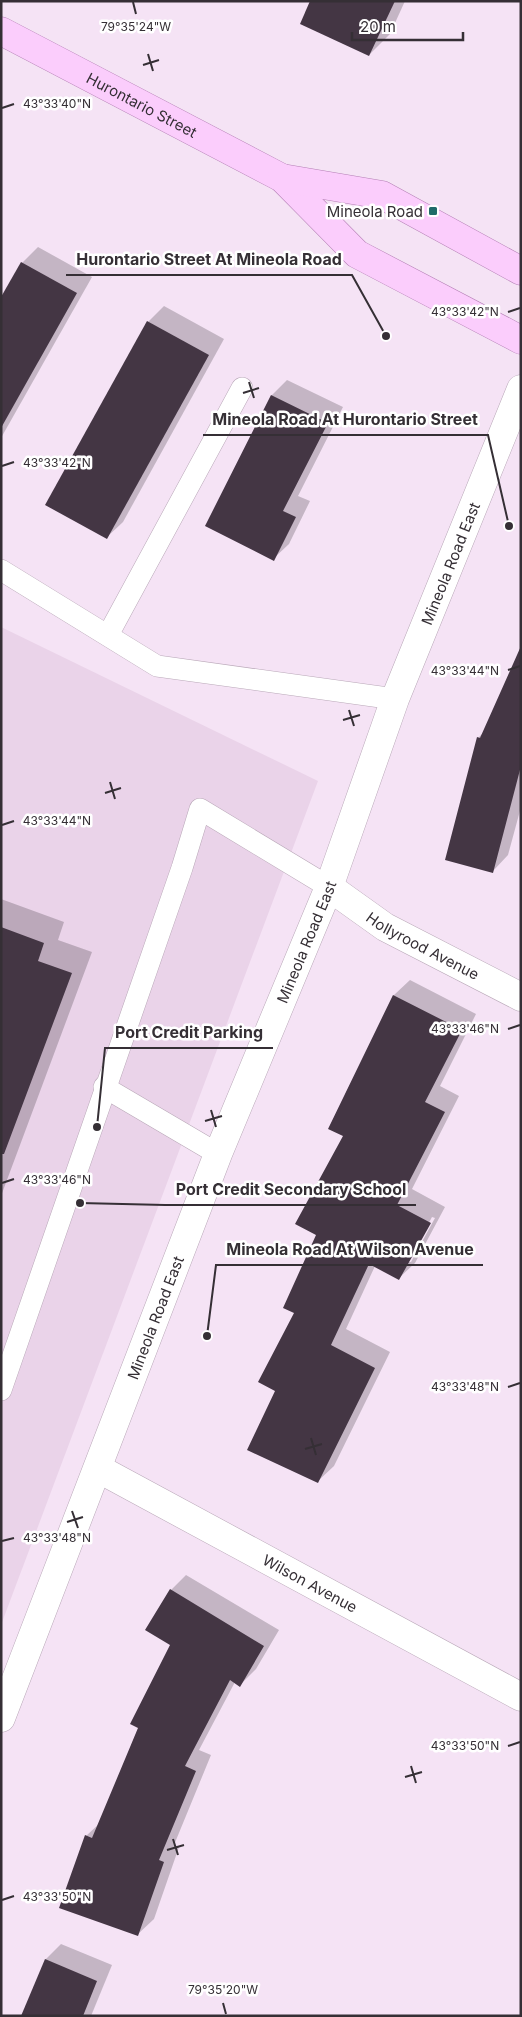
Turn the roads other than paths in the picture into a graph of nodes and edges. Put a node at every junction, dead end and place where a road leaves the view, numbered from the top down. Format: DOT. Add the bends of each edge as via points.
graph roads {
  1 [pos="1,31"];
  2 [pos="282,178"];
  3 [pos="521,271"];
  4 [pos="521,340"];
  5 [pos="242,388"];
  6 [pos="521,389"];
  7 [pos="1,570"];
  8 [pos="108,635"];
  9 [pos="395,699"];
  10 [pos="329,887"];
  11 [pos="521,997"];
  12 [pos="104,1088"];
  13 [pos="218,1154"];
  14 [pos="1,1390"];
  15 [pos="99,1468"];
  16 [pos="521,1697"];
  17 [pos="1,1718"];
  1 -- 2 [label="main road, Hurontario Street"];
  2 -- 3 [label="main road, Hurontario Street" via="382,195"];
  2 -- 4 [label="main road, Hurontario Street" via="357,254"];
  5 -- 8 [label="lane"];
  6 -- 9 [label="street, Mineola Road East"];
  7 -- 8 [label="lane"];
  8 -- 9 [label="lane" via="157,666"];
  9 -- 10 [label="street, Mineola Road East"];
  10 -- 11 [label="street, Hollyrood Avenue" via="385,927"];
  10 -- 12 [label="lane" via="200,809"];
  10 -- 13 [label="street, Mineola Road East"];
  12 -- 13 [label="lane"];
  12 -- 14 [label="lane"];
  13 -- 15 [label="street, Mineola Road East"];
  15 -- 16 [label="street, Wilson Avenue"];
  15 -- 17 [label="street, Mineola Road East"];
}
